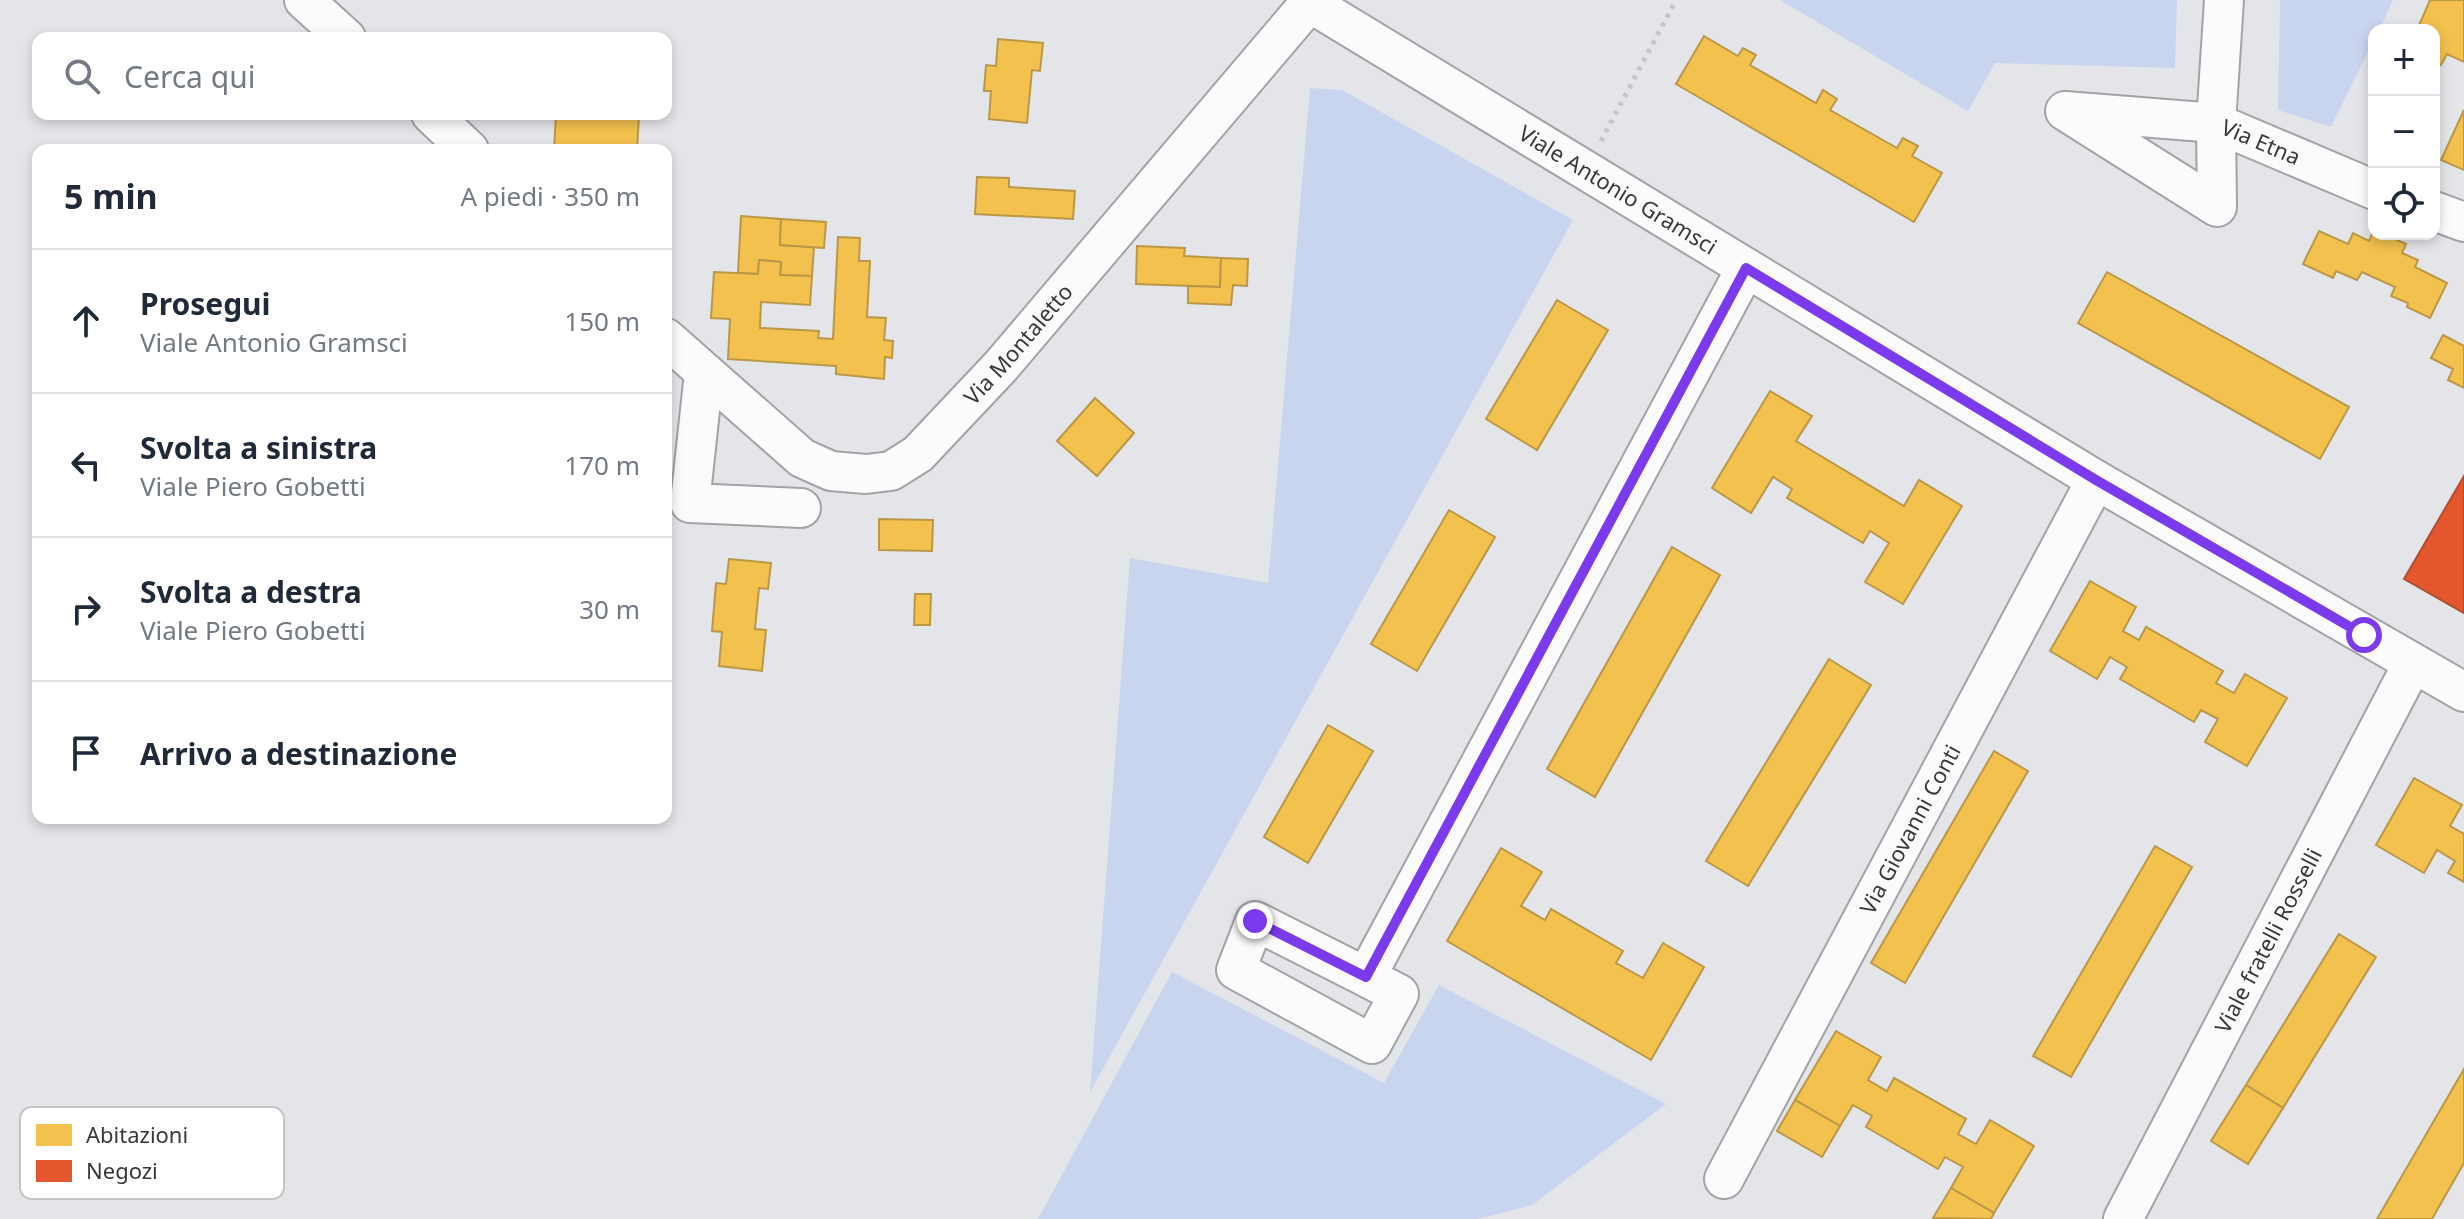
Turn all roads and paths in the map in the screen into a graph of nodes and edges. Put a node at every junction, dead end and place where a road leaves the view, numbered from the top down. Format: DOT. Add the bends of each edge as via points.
graph roads {
  1 [pos="304,0"];
  2 [pos="1676,0"];
  3 [pos="2224,0"];
  4 [pos="1311,1"];
  5 [pos="339,32"];
  6 [pos="437,120"];
  7 [pos="463,144"];
  8 [pos="1586,170"];
  9 [pos="2368,187"];
  10 [pos="2440,213"];
  11 [pos="2464,222"];
  12 [pos="1746,268"];
  13 [pos="672,344"];
  14 [pos="704,373"];
  15 [pos="2096,480"];
  16 [pos="801,508"];
  17 [pos="2413,663"];
  18 [pos="2464,692"];
  19 [pos="1366,977"];
  20 [pos="1724,1179"];
  21 [pos="2123,1219"];
  1 -- 5 [label="street"];
  2 -- 8 [label="path"];
  3 -- 9 [label="street, Via Etna" via="2216,123"];
  4 -- 8 [label="street, Viale Antonio Gramsci"];
  4 -- 14 [label="street, Via Montaletto" via="1001,366 918,454 891,471 831,471 802,458"];
  6 -- 7 [label="street"];
  8 -- 12 [label="street, Viale Antonio Gramsci"];
  10 -- 11 [label="street"];
  12 -- 15 [label="street, Viale Antonio Gramsci"];
  12 -- 19 [label="street"];
  13 -- 14 [label="street, Via Montaletto"];
  14 -- 16 [label="street" via="690,503"];
  15 -- 17 [label="street, Viale Antonio Gramsci"];
  15 -- 20 [label="street, Via Giovanni Conti"];
  17 -- 18 [label="street, Viale Antonio Gramsci"];
  17 -- 21 [label="street, Viale fratelli Rosselli"];
}
